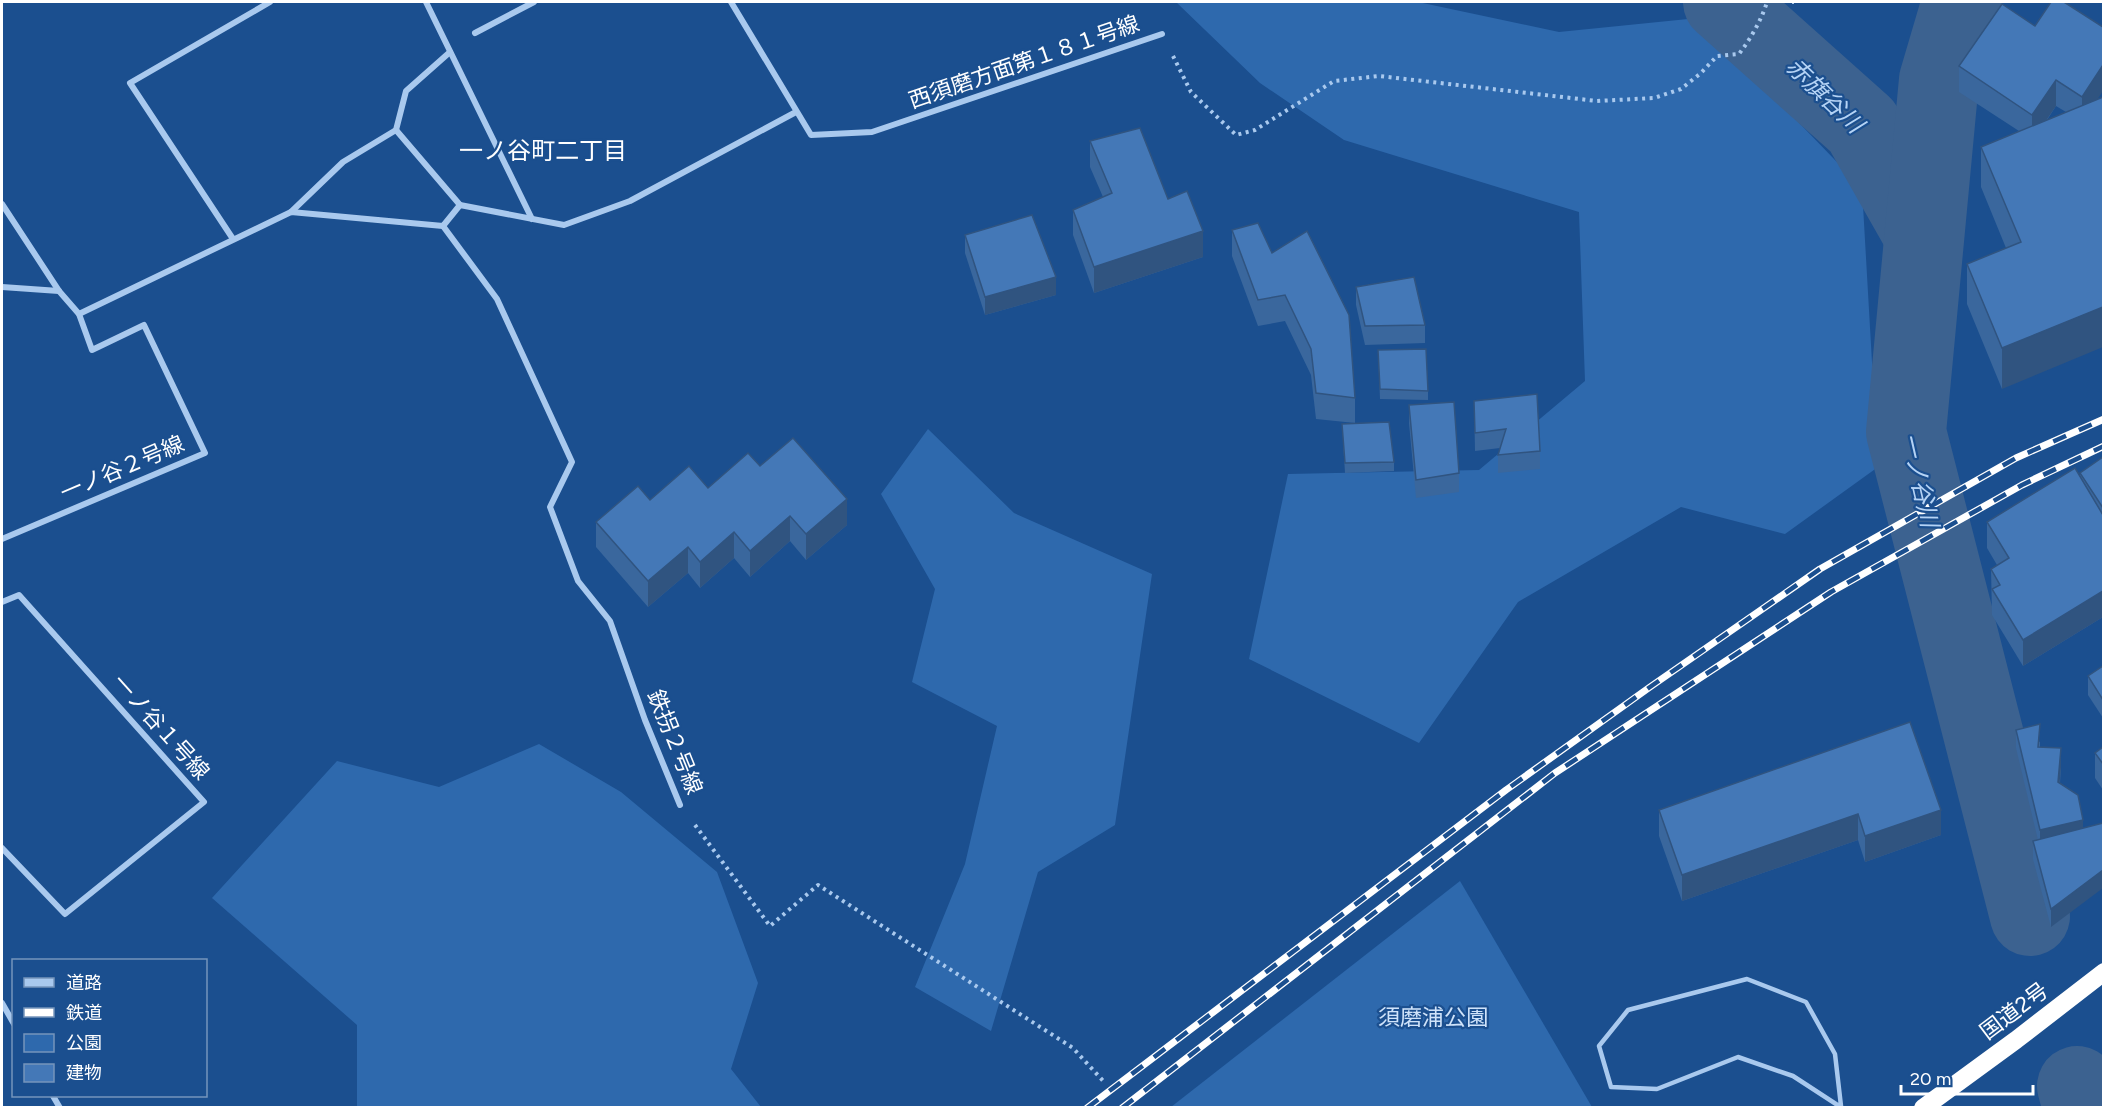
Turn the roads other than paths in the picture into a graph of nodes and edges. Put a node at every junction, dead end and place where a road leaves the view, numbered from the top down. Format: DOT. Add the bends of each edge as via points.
graph roads {
  1 [pos="270,2"];
  2 [pos="426,2"];
  3 [pos="534,2"];
  4 [pos="731,2"];
  5 [pos="475,33"];
  6 [pos="1162,34"];
  7 [pos="450,52"];
  8 [pos="796,112"];
  9 [pos="396,130"];
  10 [pos="2,204"];
  11 [pos="460,205"];
  12 [pos="291,212"];
  13 [pos="532,219"];
  14 [pos="443,226"];
  15 [pos="233,240"];
  16 [pos="2,286"];
  17 [pos="59,291"];
  18 [pos="79,314"];
  19 [pos="2,539"];
  20 [pos="2,602"];
  21 [pos="680,805"];
  22 [pos="2,848"];
  23 [pos="2103,972"];
  24 [pos="2,1003"];
  25 [pos="12,1020"];
  26 [pos="1842,1107"];
  27 [pos="1923,1107"];
  1 -- 15 [label="street" via="130,84"];
  2 -- 7 [label="street"];
  3 -- 5 [label="street"];
  4 -- 8 [label="street, 西須磨方面第１８１号線"];
  6 -- 8 [label="street, 西須磨方面第１８１号線" via="872,132 811,135"];
  7 -- 9 [label="street" via="406,91"];
  7 -- 13 [label="street"];
  8 -- 13 [label="street" via="630,201 564,225"];
  9 -- 11 [label="street"];
  9 -- 12 [label="street" via="343,162"];
  10 -- 17 [label="street"];
  11 -- 13 [label="street"];
  11 -- 14 [label="street"];
  12 -- 14 [label="street"];
  12 -- 15 [label="street"];
  14 -- 21 [label="street, 鉄拐２号線" via="497,299 572,462 550,507 578,581 610,621"];
  15 -- 18 [label="street"];
  16 -- 17 [label="street"];
  17 -- 18 [label="street"];
  18 -- 19 [label="street, 一ノ谷２号線" via="92,350 144,325 205,453"];
  20 -- 22 [label="street, 一ノ谷１号線" via="19,595 204,802 65,914"];
  23 -- 27 [label="highway, 国道2号"];
  24 -- 25 [label="street"];
  26 -- 26 [label="lane" via="1793,1076 1738,1057 1657,1089 1611,1087 1599,1046 1628,1010 1748,979 1806,1002 1835,1054"];
}
